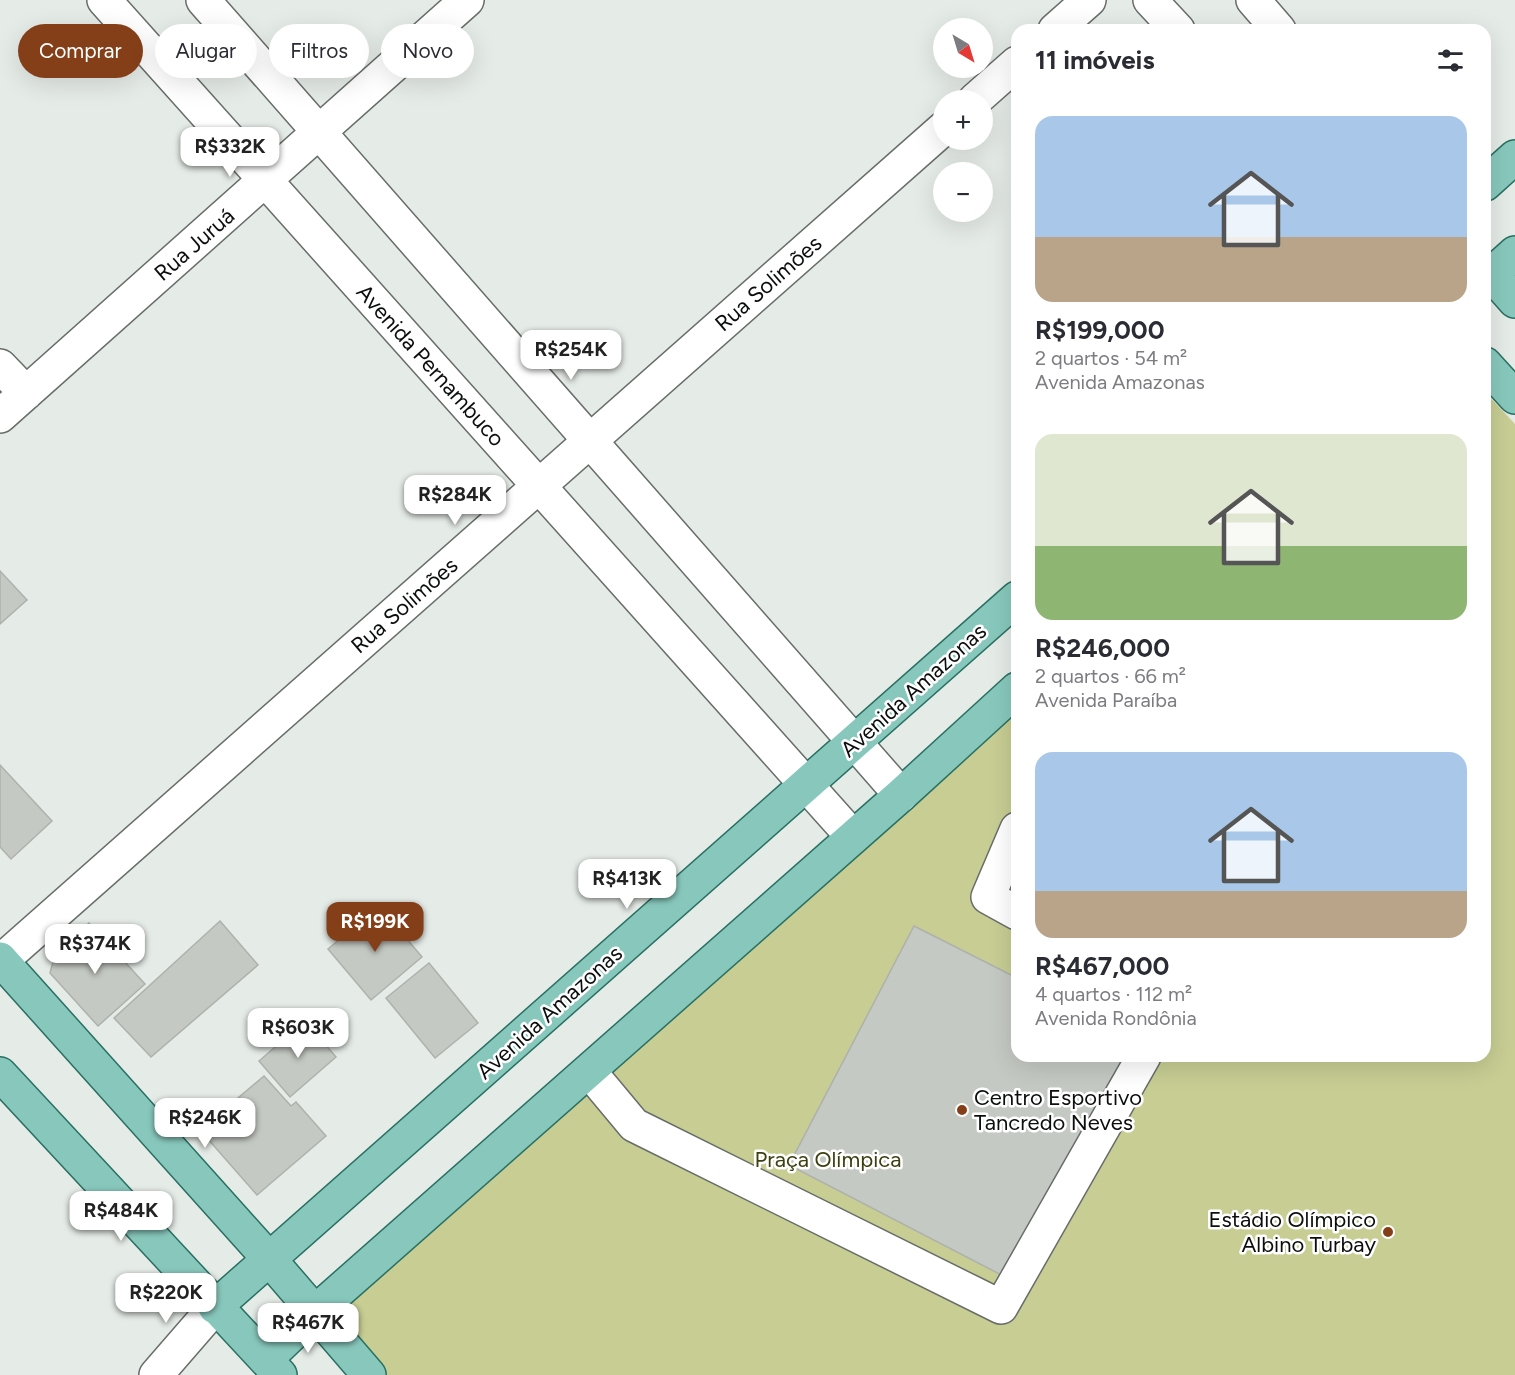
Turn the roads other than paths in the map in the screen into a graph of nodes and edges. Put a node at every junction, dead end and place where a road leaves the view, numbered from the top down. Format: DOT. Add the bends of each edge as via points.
graph roads {
  1 [pos="104,0"];
  2 [pos="203,0"];
  3 [pos="467,0"];
  4 [pos="1089,0"];
  5 [pos="1150,0"];
  6 [pos="1253,0"];
  7 [pos="1062,24"];
  8 [pos="1172,24"];
  9 [pos="1274,24"];
  10 [pos="1011,68"];
  11 [pos="986,90"];
  12 [pos="319,133"];
  13 [pos="933,138"];
  14 [pos="1515,158"];
  15 [pos="1491,179"];
  16 [pos="266,181"];
  17 [pos="1494,269"];
  18 [pos="1515,301"];
  19 [pos="0,366"];
  20 [pos="1491,371"];
  21 [pos="26,393"];
  22 [pos="1515,397"];
  23 [pos="0,416"];
  24 [pos="590,441"];
  25 [pos="539,486"];
  26 [pos="1011,603"];
  27 [pos="1011,694"];
  28 [pos="854,742"];
  29 [pos="806,785"];
  30 [pos="901,795"];
  31 [pos="853,837"];
  32 [pos="1011,843"];
  33 [pos="1011,910"];
  34 [pos="0,961"];
  35 [pos="1141,1062"];
  36 [pos="589,1071"];
  37 [pos="0,1074"];
  38 [pos="270,1260"];
  39 [pos="215,1307"];
  40 [pos="314,1313"];
  41 [pos="265,1370"];
  42 [pos="156,1375"];
  43 [pos="369,1375"];
  1 -- 16 [label="street, Avenida Pernambuco"];
  2 -- 12 [label="street"];
  3 -- 12 [label="street, Rua Juruá"];
  4 -- 7 [label="street"];
  5 -- 8 [label="street"];
  6 -- 9 [label="street"];
  10 -- 11 [label="street"];
  12 -- 16 [label="street, Rua Juruá"];
  12 -- 24 [label="street"];
  13 -- 24 [label="street, Rua Solimões"];
  14 -- 15 [label="main road"];
  16 -- 21 [label="street, Rua Juruá"];
  16 -- 25 [label="street, Avenida Pernambuco"];
  17 -- 18 [label="main road"];
  19 -- 21 [label="street"];
  20 -- 22 [label="main road"];
  21 -- 23 [label="street, Rua Juruá"];
  24 -- 25 [label="street, Rua Solimões"];
  24 -- 28 [label="street"];
  25 -- 29 [label="street, Avenida Pernambuco"];
  25 -- 34 [label="street, Rua Solimões"];
  26 -- 28 [label="main road, Avenida Amazonas"];
  27 -- 30 [label="main road"];
  28 -- 29 [label="main road, Avenida Amazonas"];
  28 -- 30 [label="street"];
  29 -- 31 [label="street, Avenida Pernambuco"];
  29 -- 38 [label="main road, Avenida Amazonas"];
  30 -- 31 [label="main road"];
  31 -- 36 [label="main road"];
  32 -- 33 [label="street" via="988,897"];
  34 -- 38 [label="main road"];
  35 -- 36 [label="street" via="1001,1307 634,1125"];
  36 -- 40 [label="main road"];
  37 -- 39 [label="main road"];
  38 -- 39 [label="main road, Avenida Amazonas"];
  38 -- 40 [label="main road"];
  39 -- 41 [label="main road"];
  39 -- 42 [label="street"];
  40 -- 41 [label="main road"];
  40 -- 43 [label="main road"];
}
